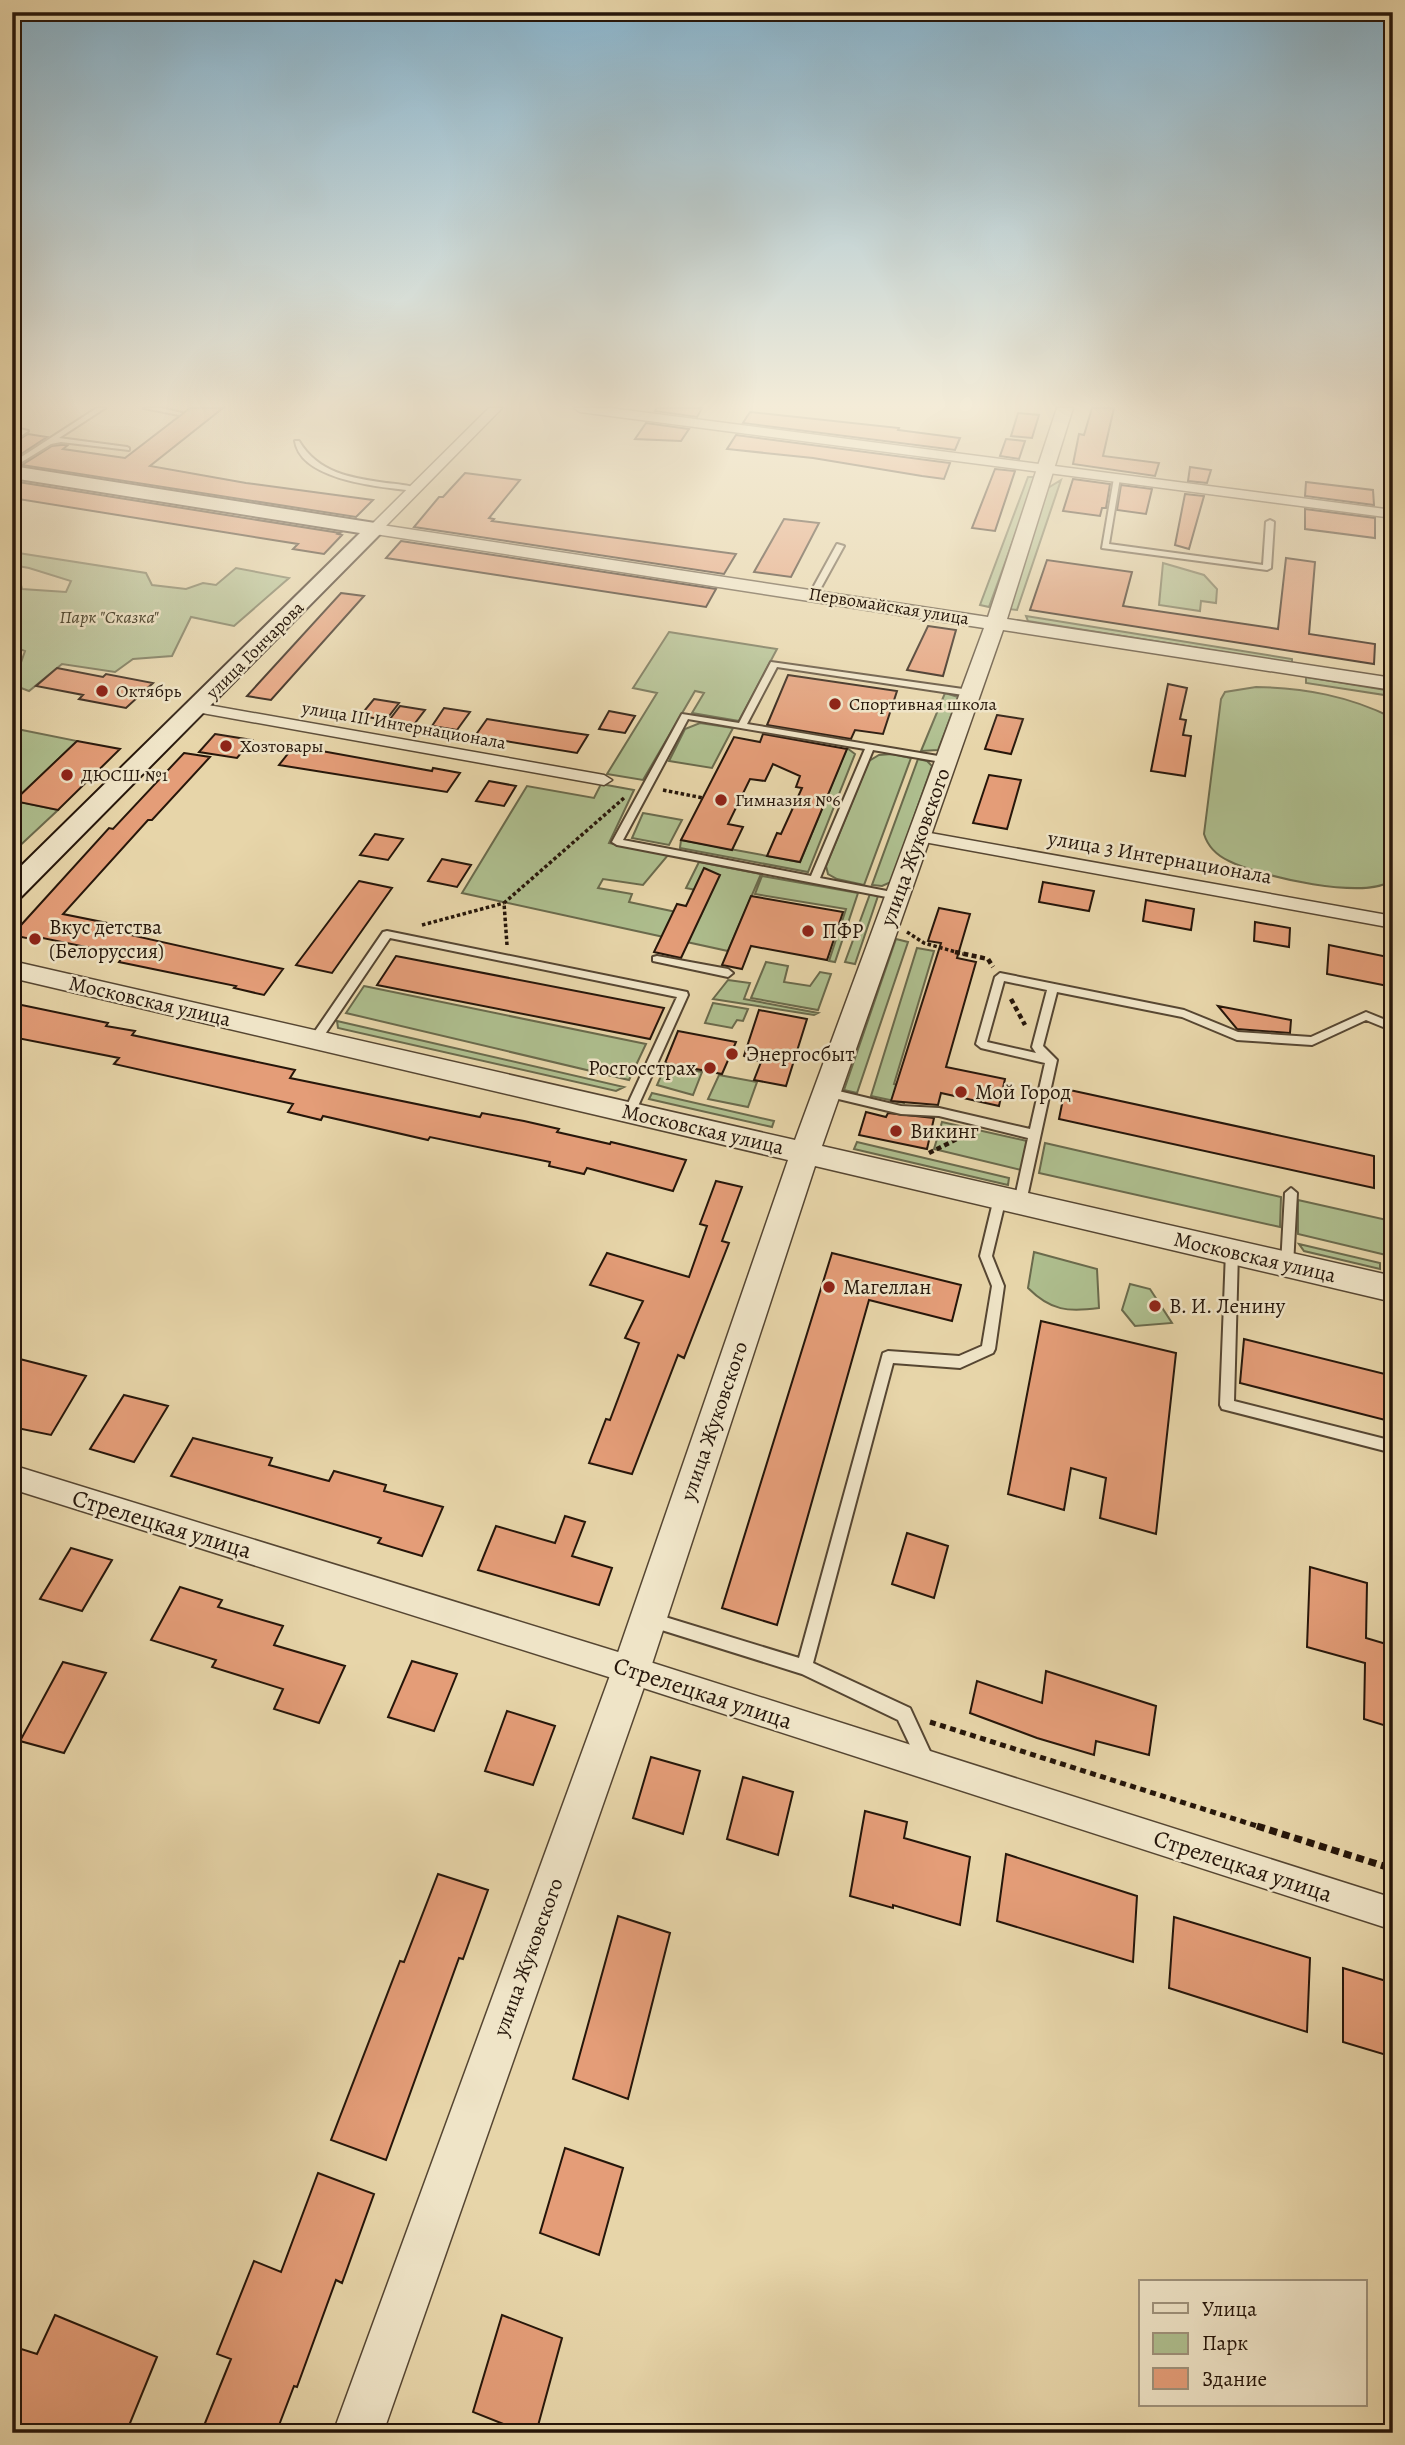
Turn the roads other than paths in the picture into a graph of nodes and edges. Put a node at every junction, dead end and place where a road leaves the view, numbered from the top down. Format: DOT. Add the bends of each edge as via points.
graph roads {
  1 [pos="337,522"];
  2 [pos="381,522"];
  3 [pos="1028,522"];
  4 [pos="1109,522"];
  5 [pos="1270,522"];
  6 [pos="375,528"];
  7 [pos="840,546"];
  8 [pos="813,595"];
  9 [pos="996,622"];
  10 [pos="1393,684"];
  11 [pos="970,693"];
  12 [pos="197,708"];
  13 [pos="742,726"];
  14 [pos="870,747"];
  15 [pos="947,760"];
  16 [pos="604,780"];
  17 [pos="919,836"];
  18 [pos="814,880"];
  19 [pos="12,891"];
  20 [pos="894,907"];
  21 [pos="1393,922"];
  22 [pos="657,959"];
  23 [pos="12,969"];
  24 [pos="728,973"];
  25 [pos="1053,989"];
  26 [pos="1393,1027"];
  27 [pos="316,1040"];
  28 [pos="1051,1060"];
  29 [pos="826,1092"];
  30 [pos="630,1112"];
  31 [pos="1035,1135"];
  32 [pos="805,1152"];
  33 [pos="1291,1194"];
  34 [pos="1010,1200"];
  35 [pos="1232,1252"];
  36 [pos="1287,1265"];
  37 [pos="1393,1289"];
  38 [pos="1393,1447"];
  39 [pos="12,1477"];
  40 [pos="648,1619"];
  41 [pos="804,1667"];
  42 [pos="631,1670"];
  43 [pos="928,1765"];
  44 [pos="1393,1914"];
  45 [pos="358,2433"];
  1 -- 6 [label="main road, Первомайская улица"];
  2 -- 6 [label="street, улица Гончарова"];
  3 -- 9 [label="street, улица Жуковского"];
  4 -- 5 [label="lane" via="1105,546 1267,568"];
  6 -- 8 [label="street, Первомайская улица"];
  6 -- 12 [label="main road, улица Гончарова"];
  7 -- 8 [label="lane"];
  8 -- 9 [label="street, Первомайская улица"];
  9 -- 10 [label="street, Первомайская улица"];
  9 -- 11 [label="street, улица Жуковского"];
  11 -- 13 [label="lane" via="774,664"];
  11 -- 15 [label="street, улица Жуковского"];
  12 -- 16 [label="street, улица III Интернационала"];
  12 -- 19 [label="main road, улица Гончарова"];
  13 -- 14 [label="lane"];
  13 -- 18 [label="lane" via="685,716 617,842"];
  14 -- 15 [label="lane"];
  14 -- 18 [label="lane"];
  15 -- 17 [label="street, улица Жуковского"];
  17 -- 20 [label="street, улица Жуковского"];
  17 -- 21 [label="street, улица 3 Интернационала"];
  18 -- 20 [label="lane"];
  20 -- 29 [label="street, улица Жуковского"];
  22 -- 24 [label="lane"];
  23 -- 27 [label="street, Московская улица"];
  25 -- 26 [label="lane" via="1184,1013 1237,1036 1312,1041 1366,1016"];
  25 -- 28 [label="lane" via="1037,1047"];
  25 -- 28 [label="lane" via="1000,977 981,1044"];
  27 -- 30 [label="street, Московская улица"];
  27 -- 30 [label="lane" via="387,934 684,995"];
  28 -- 31 [label="lane"];
  29 -- 31 [label="lane"];
  29 -- 32 [label="street, улица Жуковского"];
  30 -- 32 [label="street, Московская улица"];
  31 -- 34 [label="lane"];
  32 -- 34 [label="street, Московская улица"];
  32 -- 40 [label="street, улица Жуковского"];
  33 -- 36 [label="lane"];
  34 -- 35 [label="street, Московская улица"];
  34 -- 41 [label="lane" via="986,1255 998,1286 988,1349 960,1363 888,1357"];
  35 -- 36 [label="street, Московская улица"];
  35 -- 38 [label="lane" via="1227,1405"];
  36 -- 37 [label="street, Московская улица"];
  39 -- 42 [label="street, Стрелецкая улица"];
  40 -- 41 [label="lane"];
  40 -- 42 [label="street, улица Жуковского"];
  41 -- 43 [label="lane" via="904,1714"];
  42 -- 43 [label="street, Стрелецкая улица"];
  42 -- 45 [label="street, улица Жуковского"];
  43 -- 44 [label="street, Стрелецкая улица"];
}
